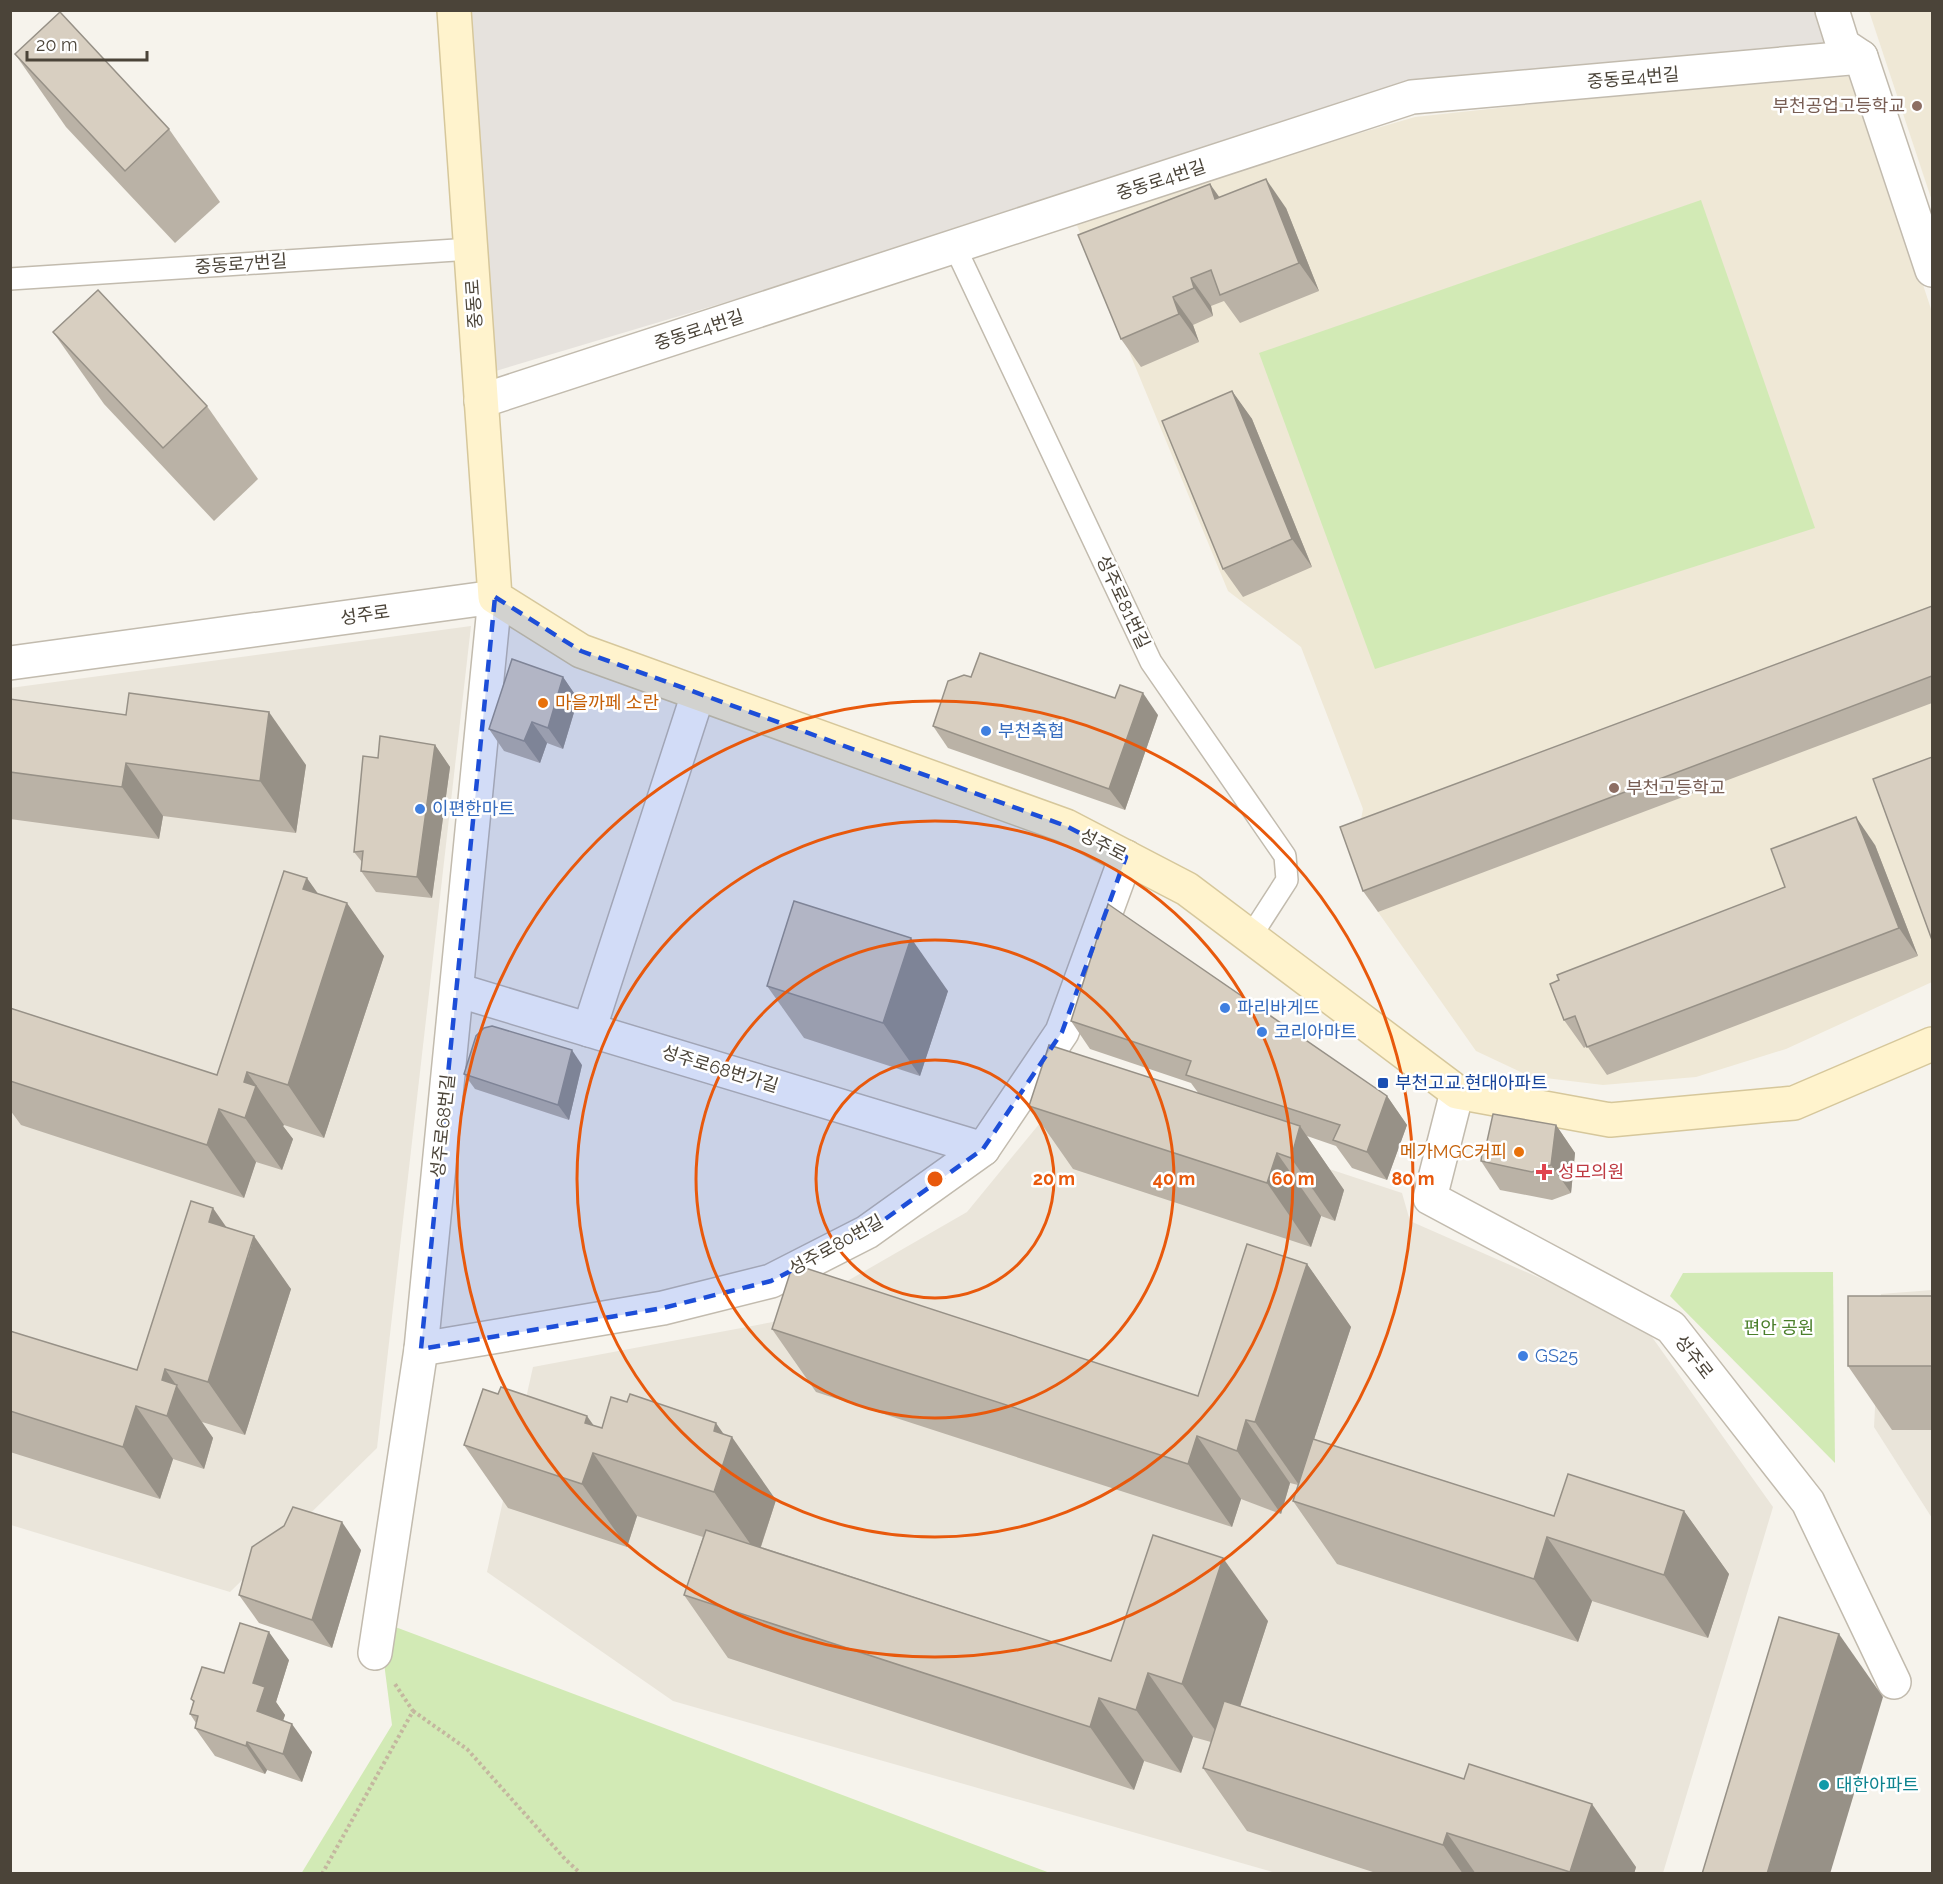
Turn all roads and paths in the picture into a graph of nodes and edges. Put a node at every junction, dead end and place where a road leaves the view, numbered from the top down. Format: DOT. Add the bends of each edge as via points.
graph roads {
  1 [pos="454,10"];
  2 [pos="1832,10"];
  3 [pos="1861,57"];
  4 [pos="956,247"];
  5 [pos="471,249"];
  6 [pos="1932,270"];
  7 [pos="10,279"];
  8 [pos="481,401"];
  9 [pos="495,597"];
  10 [pos="10,663"];
  11 [pos="698,694"];
  12 [pos="1126,857"];
  13 [pos="1251,936"];
  14 [pos="457,990"];
  15 [pos="589,1030"];
  16 [pos="1932,1044"];
  17 [pos="1457,1092"];
  18 [pos="983,1149"];
  19 [pos="421,1349"];
  20 [pos="375,1653"];
  21 [pos="1894,1682"];
  22 [pos="413,1711"];
  23 [pos="322,1874"];
  24 [pos="581,1874"];
  1 -- 5 [label="street, 중동로"];
  2 -- 3 [label="street" via="1843,45"];
  3 -- 4 [label="street, 중동로4번길" via="1412,98"];
  3 -- 6 [label="street"];
  4 -- 8 [label="street, 중동로4번길"];
  4 -- 13 [label="lane, 성주로81번길" via="1152,662 1285,856 1287,880"];
  5 -- 7 [label="lane, 중동로7번길"];
  5 -- 8 [label="street, 중동로"];
  8 -- 9 [label="street, 중동로"];
  9 -- 10 [label="street, 성주로"];
  9 -- 11 [label="street, 성주로" via="581,651"];
  9 -- 14 [label="street, 성주로68번길"];
  11 -- 12 [label="street, 성주로" via="1066,826"];
  11 -- 15 [label="street"];
  12 -- 13 [label="street, 성주로" via="1187,888"];
  12 -- 18 [label="street, 성주로80번길" via="1062,1032"];
  13 -- 17 [label="street, 성주로"];
  14 -- 15 [label="street, 성주로68번가길"];
  14 -- 19 [label="street, 성주로68번길"];
  15 -- 18 [label="street, 성주로68번가길"];
  16 -- 17 [label="street, 성주로" via="1794,1103 1610,1120"];
  17 -- 21 [label="street, 성주로" via="1431,1198 1671,1327 1808,1502"];
  18 -- 19 [label="street, 성주로80번길" via="867,1232 771,1281 663,1308"];
  19 -- 20 [label="street, 성주로68번길"];
  20 -- 22 [label="path"];
  22 -- 23 [label="path"];
  22 -- 24 [label="path" via="467,1749"];
}
